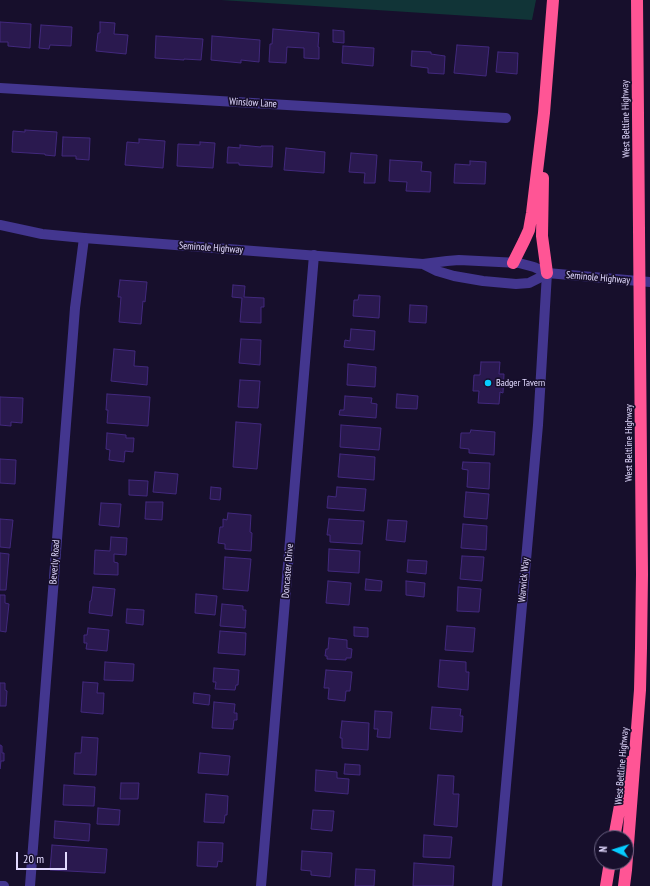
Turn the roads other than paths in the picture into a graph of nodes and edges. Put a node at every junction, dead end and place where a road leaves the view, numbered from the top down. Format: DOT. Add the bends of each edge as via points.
graph roads {
  1 [pos="554,0"];
  2 [pos="637,0"];
  3 [pos="0,88"];
  4 [pos="544,113"];
  5 [pos="506,118"];
  6 [pos="0,225"];
  7 [pos="84,238"];
  8 [pos="314,255"];
  9 [pos="512,263"];
  10 [pos="423,264"];
  11 [pos="546,273"];
  12 [pos="650,282"];
  13 [pos="640,690"];
  14 [pos="615,830"];
  15 [pos="609,870"];
  16 [pos="0,886"];
  17 [pos="4,886"];
  18 [pos="30,886"];
  19 [pos="261,886"];
  20 [pos="497,886"];
  21 [pos="606,886"];
  22 [pos="624,886"];
  1 -- 4 [label="highway"];
  2 -- 13 [label="highway, West Beltline Highway" via="642,566"];
  3 -- 5 [label="street, Winslow Lane"];
  4 -- 9 [label="highway" via="532,213 523,244"];
  4 -- 11 [label="highway" via="542,236"];
  6 -- 7 [label="street, Seminole Highway" via="42,234"];
  7 -- 8 [label="street, Seminole Highway"];
  7 -- 18 [label="street, Beverly Road" via="75,308"];
  8 -- 10 [label="street, Seminole Highway"];
  8 -- 19 [label="street, Doncaster Drive"];
  9 -- 10 [label="street, Seminole Highway" via="459,260"];
  9 -- 11 [label="street, Seminole Highway" via="525,264"];
  10 -- 11 [label="street, Seminole Highway" via="454,276 516,284 529,283"];
  11 -- 12 [label="street, Seminole Highway"];
  11 -- 20 [label="street, Warwick Way" via="538,425"];
  13 -- 14 [label="highway"];
  13 -- 22 [label="highway, West Beltline Highway"];
  15 -- 21 [label="highway"];
  16 -- 17 [label="street"];
}
